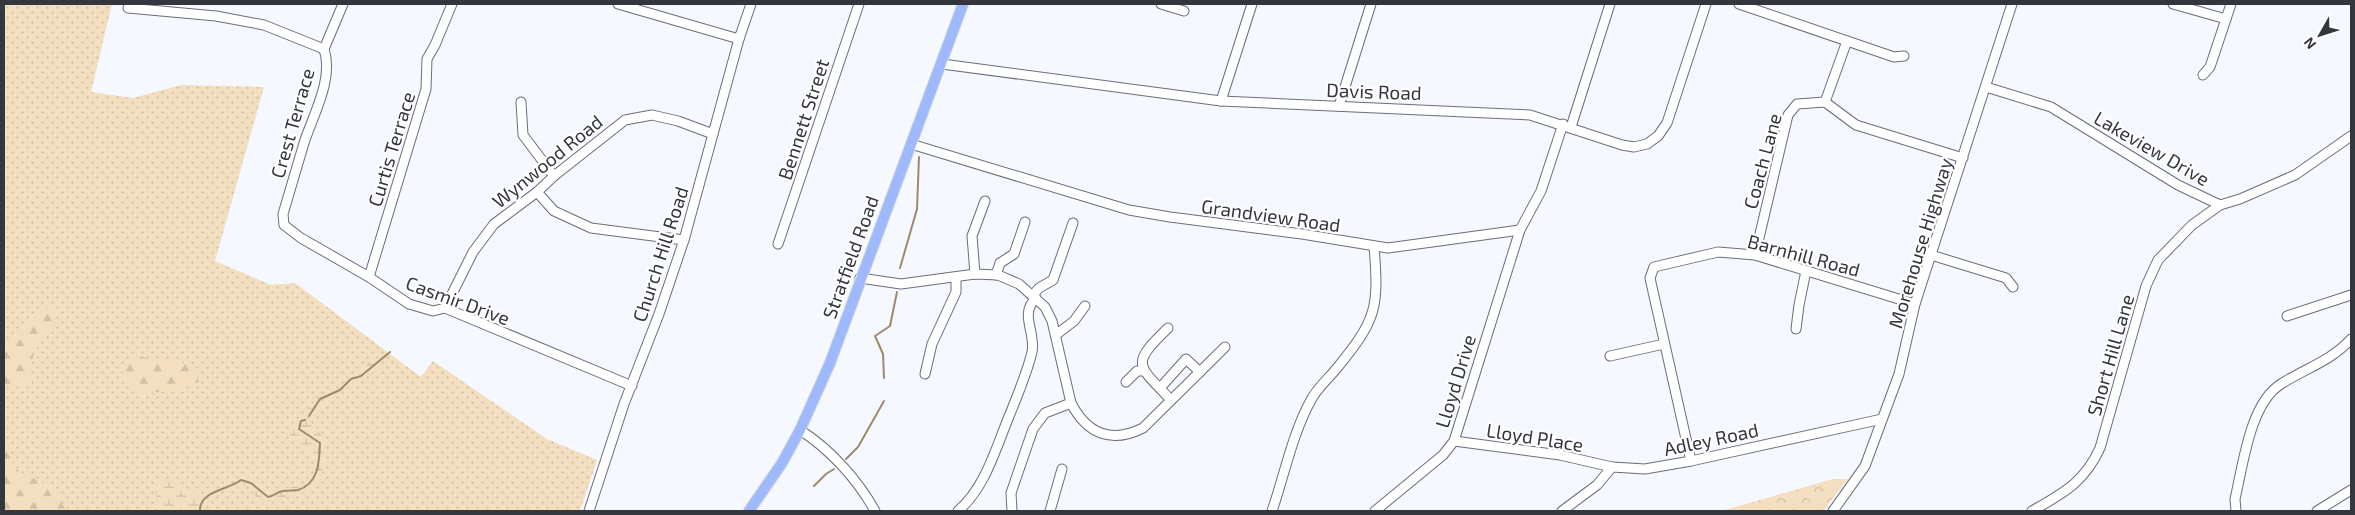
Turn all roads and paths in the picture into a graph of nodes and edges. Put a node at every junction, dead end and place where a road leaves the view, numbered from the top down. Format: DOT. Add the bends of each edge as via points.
graph roads {
  1 [pos="343,4"];
  2 [pos="452,4"];
  3 [pos="618,4"];
  4 [pos="751,4"];
  5 [pos="860,4"];
  6 [pos="963,4"];
  7 [pos="1161,4"];
  8 [pos="1252,4"];
  9 [pos="1371,4"];
  10 [pos="1610,4"];
  11 [pos="1706,4"];
  12 [pos="1739,4"];
  13 [pos="2012,4"];
  14 [pos="2173,4"];
  15 [pos="2231,4"];
  16 [pos="128,8"];
  17 [pos="1184,11"];
  18 [pos="2226,19"];
  19 [pos="739,39"];
  20 [pos="1848,41"];
  21 [pos="324,49"];
  22 [pos="1904,56"];
  23 [pos="942,64"];
  24 [pos="2203,75"];
  25 [pos="1986,87"];
  26 [pos="1222,101"];
  27 [pos="521,102"];
  28 [pos="1825,102"];
  29 [pos="1338,106"];
  30 [pos="1567,126"];
  31 [pos="714,134"];
  32 [pos="2351,136"];
  33 [pos="911,144"];
  34 [pos="1963,158"];
  35 [pos="554,176"];
  36 [pos="537,192"];
  37 [pos="985,201"];
  38 [pos="2220,205"];
  39 [pos="1025,222"];
  40 [pos="1073,223"];
  41 [pos="284,225"];
  42 [pos="1520,230"];
  43 [pos="684,240"];
  44 [pos="778,244"];
  45 [pos="1374,246"];
  46 [pos="1931,254"];
  47 [pos="1755,255"];
  48 [pos="1806,271"];
  49 [pos="975,274"];
  50 [pos="996,275"];
  51 [pos="370,277"];
  52 [pos="860,278"];
  53 [pos="956,278"];
  54 [pos="2013,287"];
  55 [pos="2351,295"];
  56 [pos="1034,296"];
  57 [pos="1915,304"];
  58 [pos="1085,306"];
  59 [pos="445,308"];
  60 [pos="2287,316"];
  61 [pos="1168,328"];
  62 [pos="1796,329"];
  63 [pos="1057,334"];
  64 [pos="2351,339"];
  65 [pos="1664,344"];
  66 [pos="1225,347"];
  67 [pos="1610,356"];
  68 [pos="1143,371"];
  69 [pos="1200,372"];
  70 [pos="926,374"];
  71 [pos="1126,382"];
  72 [pos="632,386"];
  73 [pos="1160,388"];
  74 [pos="1171,400"];
  75 [pos="1071,403"];
  76 [pos="1882,419"];
  77 [pos="800,430"];
  78 [pos="1454,441"];
  79 [pos="1691,461"];
  80 [pos="1612,467"];
  81 [pos="1062,469"];
  82 [pos="2351,490"];
  83 [pos="589,511"];
  84 [pos="749,511"];
  85 [pos="875,511"];
  86 [pos="958,511"];
  87 [pos="1012,511"];
  88 [pos="1050,511"];
  89 [pos="1272,511"];
  90 [pos="1375,511"];
  91 [pos="1562,511"];
  92 [pos="1833,511"];
  93 [pos="2032,511"];
  94 [pos="2236,511"];
  95 [pos="2317,511"];
  1 -- 21 [label="street, Crest Terrace"];
  2 -- 51 [label="street, Curtis Terrace" via="427,59 426,88"];
  3 -- 19 [label="street"];
  4 -- 19 [label="street, Church Hill Road"];
  5 -- 44 [label="street, Bennett Street"];
  6 -- 23 [label="main road, Stratfield Road"];
  7 -- 17 [label="street"];
  8 -- 26 [label="street"];
  9 -- 29 [label="street"];
  10 -- 30 [label="street"];
  11 -- 30 [label="street, Davis Road" via="1667,123 1658,136 1647,144 1628,146"];
  12 -- 20 [label="street"];
  13 -- 25 [label="street, Morehouse Highway"];
  14 -- 18 [label="street"];
  15 -- 18 [label="street"];
  16 -- 21 [label="street" via="216,16 264,25"];
  18 -- 24 [label="street" via="2210,67"];
  19 -- 31 [label="street, Church Hill Road"];
  20 -- 22 [label="street" via="1894,57"];
  20 -- 28 [label="street"];
  21 -- 41 [label="street, Crest Terrace" via="327,58 321,96 283,214"];
  23 -- 26 [label="street, Davis Road"];
  23 -- 33 [label="main road, Stratfield Road"];
  25 -- 34 [label="street, Morehouse Highway"];
  25 -- 38 [label="street, Lakeview Drive" via="2051,107 2178,185"];
  26 -- 29 [label="street, Davis Road"];
  27 -- 35 [label="street" via="523,134"];
  28 -- 34 [label="street" via="1856,124"];
  28 -- 47 [label="street, Coach Lane" via="1797,104 1788,115"];
  29 -- 30 [label="street, Davis Road" via="1530,114"];
  30 -- 42 [label="street" via="1541,191"];
  31 -- 35 [label="street, Wynwood Road" via="652,115 625,120"];
  31 -- 43 [label="street, Church Hill Road"];
  32 -- 38 [label="street, Lakeview Drive" via="2295,175"];
  33 -- 45 [label="street, Grandview Road" via="1129,210"];
  33 -- 52 [label="main road, Stratfield Road"];
  34 -- 46 [label="street, Morehouse Highway"];
  35 -- 36 [label="street, Wynwood Road"];
  36 -- 43 [label="street" via="554,211 591,228"];
  36 -- 59 [label="street, Wynwood Road" via="494,224 474,252"];
  37 -- 49 [label="street" via="972,236"];
  38 -- 93 [label="street, Short Hill Lane" via="2176,239 2158,260 2146,286 2092,466 2064,492"];
  39 -- 50 [label="street" via="1014,254 1000,263"];
  40 -- 56 [label="street" via="1053,280 1039,288"];
  41 -- 51 [label="street, Casmir Drive"];
  42 -- 45 [label="street, Grandview Road" via="1403,248"];
  42 -- 78 [label="street, Lloyd Drive"];
  43 -- 72 [label="street, Church Hill Road"];
  45 -- 89 [label="street" via="1377,287 1369,324 1361,339 1311,399"];
  46 -- 54 [label="street" via="2006,278"];
  46 -- 57 [label="street, Morehouse Highway"];
  47 -- 48 [label="street, Barnhill Road"];
  47 -- 65 [label="street, Barnhill Road" via="1718,252 1654,267 1650,278"];
  48 -- 57 [label="street, Barnhill Road"];
  48 -- 62 [label="street"];
  49 -- 50 [label="street"];
  49 -- 53 [label="street"];
  50 -- 56 [label="street" via="1019,284"];
  51 -- 59 [label="street, Casmir Drive" via="409,304 433,310"];
  52 -- 53 [label="street" via="901,284"];
  52 -- 77 [label="main road, Stratfield Road" via="830,363"];
  53 -- 70 [label="street" via="956,292 932,344"];
  55 -- 60 [label="street"];
  56 -- 63 [label="street" via="1045,307"];
  56 -- 86 [label="street" via="1027,313 1033,345 1024,378 988,470 978,489"];
  57 -- 76 [label="street, Morehouse Highway" via="1899,374"];
  58 -- 63 [label="street" via="1074,321"];
  59 -- 72 [label="street, Casmir Drive"];
  61 -- 68 [label="street" via="1146,349 1142,358"];
  63 -- 75 [label="street"];
  64 -- 94 [label="street" via="2339,352 2269,392 2254,423 2235,499"];
  65 -- 67 [label="street"];
  65 -- 79 [label="street"];
  66 -- 69 [label="street"];
  68 -- 71 [label="street" via="1137,371"];
  68 -- 73 [label="street"];
  69 -- 73 [label="street" via="1186,359"];
  69 -- 74 [label="street"];
  72 -- 83 [label="street, Church Hill Road"];
  73 -- 74 [label="street"];
  74 -- 75 [label="street" via="1143,428 1114,436 1092,429"];
  75 -- 87 [label="street" via="1045,413 1033,429 1011,493"];
  76 -- 79 [label="street, Adley Road"];
  76 -- 92 [label="street, Morehouse Highway" via="1866,466"];
  77 -- 84 [label="main road, Stratfield Road"];
  77 -- 85 [label="street" via="812,437 863,490"];
  78 -- 80 [label="street, Lloyd Place" via="1560,455"];
  78 -- 90 [label="street, Lloyd Drive" via="1443,455"];
  79 -- 80 [label="street, Adley Road" via="1645,469"];
  80 -- 91 [label="street" via="1597,485"];
  81 -- 88 [label="street"];
  82 -- 95 [label="street"];
}
